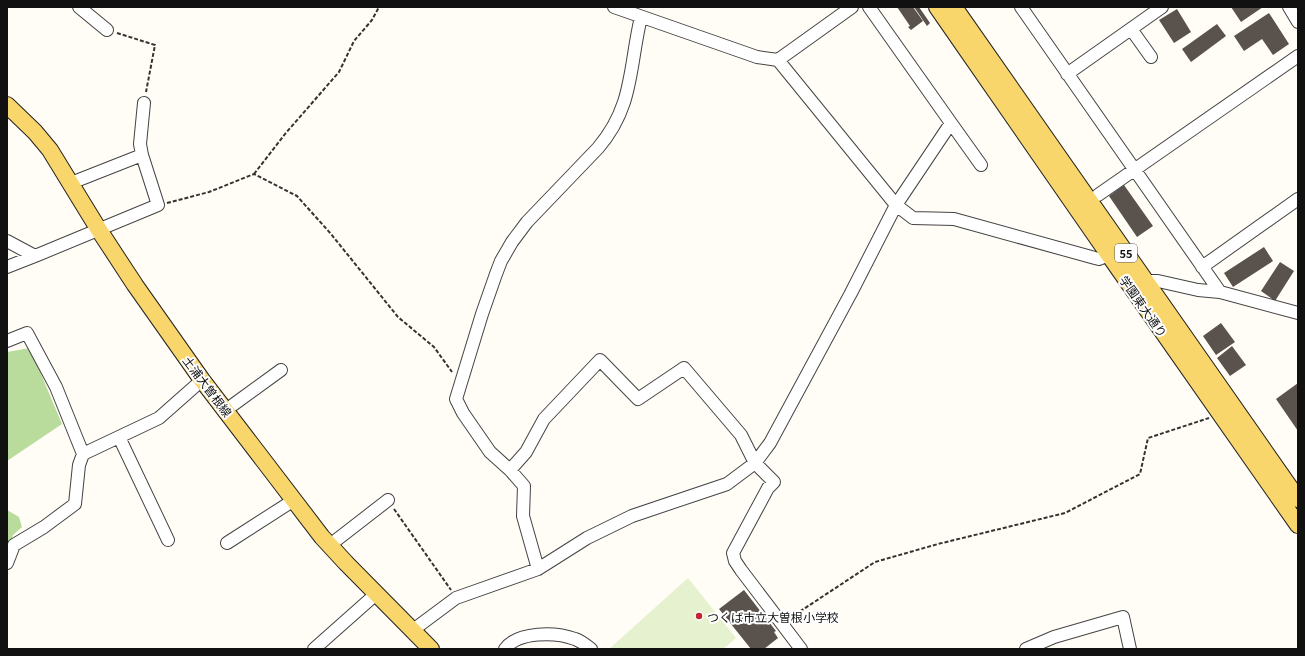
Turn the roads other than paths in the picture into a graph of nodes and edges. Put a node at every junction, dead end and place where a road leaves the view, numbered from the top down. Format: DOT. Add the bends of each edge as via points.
graph roads {
  1 [pos="79,7"];
  2 [pos="852,7"];
  3 [pos="869,7"];
  4 [pos="937,7"];
  5 [pos="954,7"];
  6 [pos="1021,7"];
  7 [pos="1162,7"];
  8 [pos="1289,7"];
  9 [pos="618,8"];
  10 [pos="641,17"];
  11 [pos="1298,22"];
  12 [pos="1131,29"];
  13 [pos="107,30"];
  14 [pos="1298,56"];
  15 [pos="1151,57"];
  16 [pos="778,60"];
  17 [pos="1067,74"];
  18 [pos="144,103"];
  19 [pos="7,105"];
  20 [pos="951,123"];
  21 [pos="142,156"];
  22 [pos="981,165"];
  23 [pos="1135,170"];
  24 [pos="71,183"];
  25 [pos="1098,195"];
  26 [pos="1298,199"];
  27 [pos="896,205"];
  28 [pos="99,230"];
  29 [pos="7,241"];
  30 [pos="1109,255"];
  31 [pos="36,256"];
  32 [pos="7,267"];
  33 [pos="1202,267"];
  34 [pos="1146,281"];
  35 [pos="1220,292"];
  36 [pos="1298,314"];
  37 [pos="7,341"];
  38 [pos="281,370"];
  39 [pos="202,380"];
  40 [pos="226,410"];
  41 [pos="119,437"];
  42 [pos="83,454"];
  43 [pos="755,463"];
  44 [pos="510,470"];
  45 [pos="1298,499"];
  46 [pos="294,500"];
  47 [pos="388,500"];
  48 [pos="1298,525"];
  49 [pos="168,540"];
  50 [pos="228,543"];
  51 [pos="330,545"];
  52 [pos="7,563"];
  53 [pos="538,569"];
  54 [pos="376,594"];
  55 [pos="413,630"];
  56 [pos="1056,643"];
  57 [pos="314,649"];
  58 [pos="432,649"];
  59 [pos="505,649"];
  60 [pos="591,649"];
  61 [pos="801,649"];
  62 [pos="1026,649"];
  63 [pos="1130,649"];
  1 -- 13 [label="street"];
  2 -- 16 [label="street"];
  3 -- 20 [label="street"];
  4 -- 30 [label="main road, 学園東大通り / 55"];
  5 -- 34 [label="main road, 学園東大通り / 55"];
  6 -- 17 [label="street"];
  7 -- 12 [label="street"];
  8 -- 11 [label="street"];
  9 -- 10 [label="street"];
  10 -- 16 [label="street" via="757,57"];
  10 -- 44 [label="street" via="627,96 619,117 603,142 527,222 512,242 496,274 460,384 456,399 463,413 490,452"];
  12 -- 15 [label="street"];
  12 -- 17 [label="street"];
  14 -- 23 [label="street"];
  16 -- 27 [label="street"];
  17 -- 23 [label="street"];
  18 -- 21 [label="street" via="140,144"];
  19 -- 24 [label="main road, 土浦大曽根線" via="50,150"];
  20 -- 22 [label="street"];
  20 -- 27 [label="street"];
  21 -- 24 [label="street"];
  21 -- 28 [label="street" via="158,205"];
  23 -- 25 [label="street"];
  23 -- 33 [label="street"];
  24 -- 28 [label="main road, 土浦大曽根線"];
  26 -- 33 [label="street"];
  27 -- 30 [label="street" via="913,218 954,219 1099,259"];
  27 -- 43 [label="street" via="770,443"];
  28 -- 31 [label="street"];
  28 -- 39 [label="main road, 土浦大曽根線"];
  29 -- 31 [label="street"];
  30 -- 48 [label="main road, 学園東大通り / 55"];
  31 -- 32 [label="street"];
  33 -- 35 [label="street"];
  34 -- 35 [label="street"];
  34 -- 45 [label="main road, 学園東大通り / 55"];
  35 -- 36 [label="street"];
  37 -- 42 [label="street" via="27,333 56,387"];
  38 -- 40 [label="street"];
  39 -- 40 [label="main road, 土浦大曽根線"];
  39 -- 41 [label="street" via="159,418"];
  40 -- 46 [label="main road, 土浦大曽根線"];
  41 -- 42 [label="street"];
  41 -- 49 [label="street"];
  42 -- 52 [label="street" via="79,465 75,504 14,546"];
  43 -- 44 [label="street" via="741,435 684,368 638,399 600,360 544,419 526,452"];
  43 -- 53 [label="street" via="727,484 625,519 587,538"];
  43 -- 61 [label="street" via="774,482 768,488 733,553 741,570"];
  44 -- 53 [label="street" via="524,486 522,516"];
  46 -- 50 [label="street"];
  46 -- 51 [label="main road, 土浦大曽根線"];
  47 -- 51 [label="street"];
  51 -- 54 [label="main road, 土浦大曽根線"];
  53 -- 55 [label="street" via="456,598"];
  54 -- 55 [label="main road, 土浦大曽根線"];
  54 -- 57 [label="street"];
  55 -- 58 [label="main road, 土浦大曽根線"];
  56 -- 62 [label="street"];
  56 -- 63 [label="street" via="1123,617"];
  59 -- 60 [label="street" via="515,640 530,635 555,634 584,643"];
}
